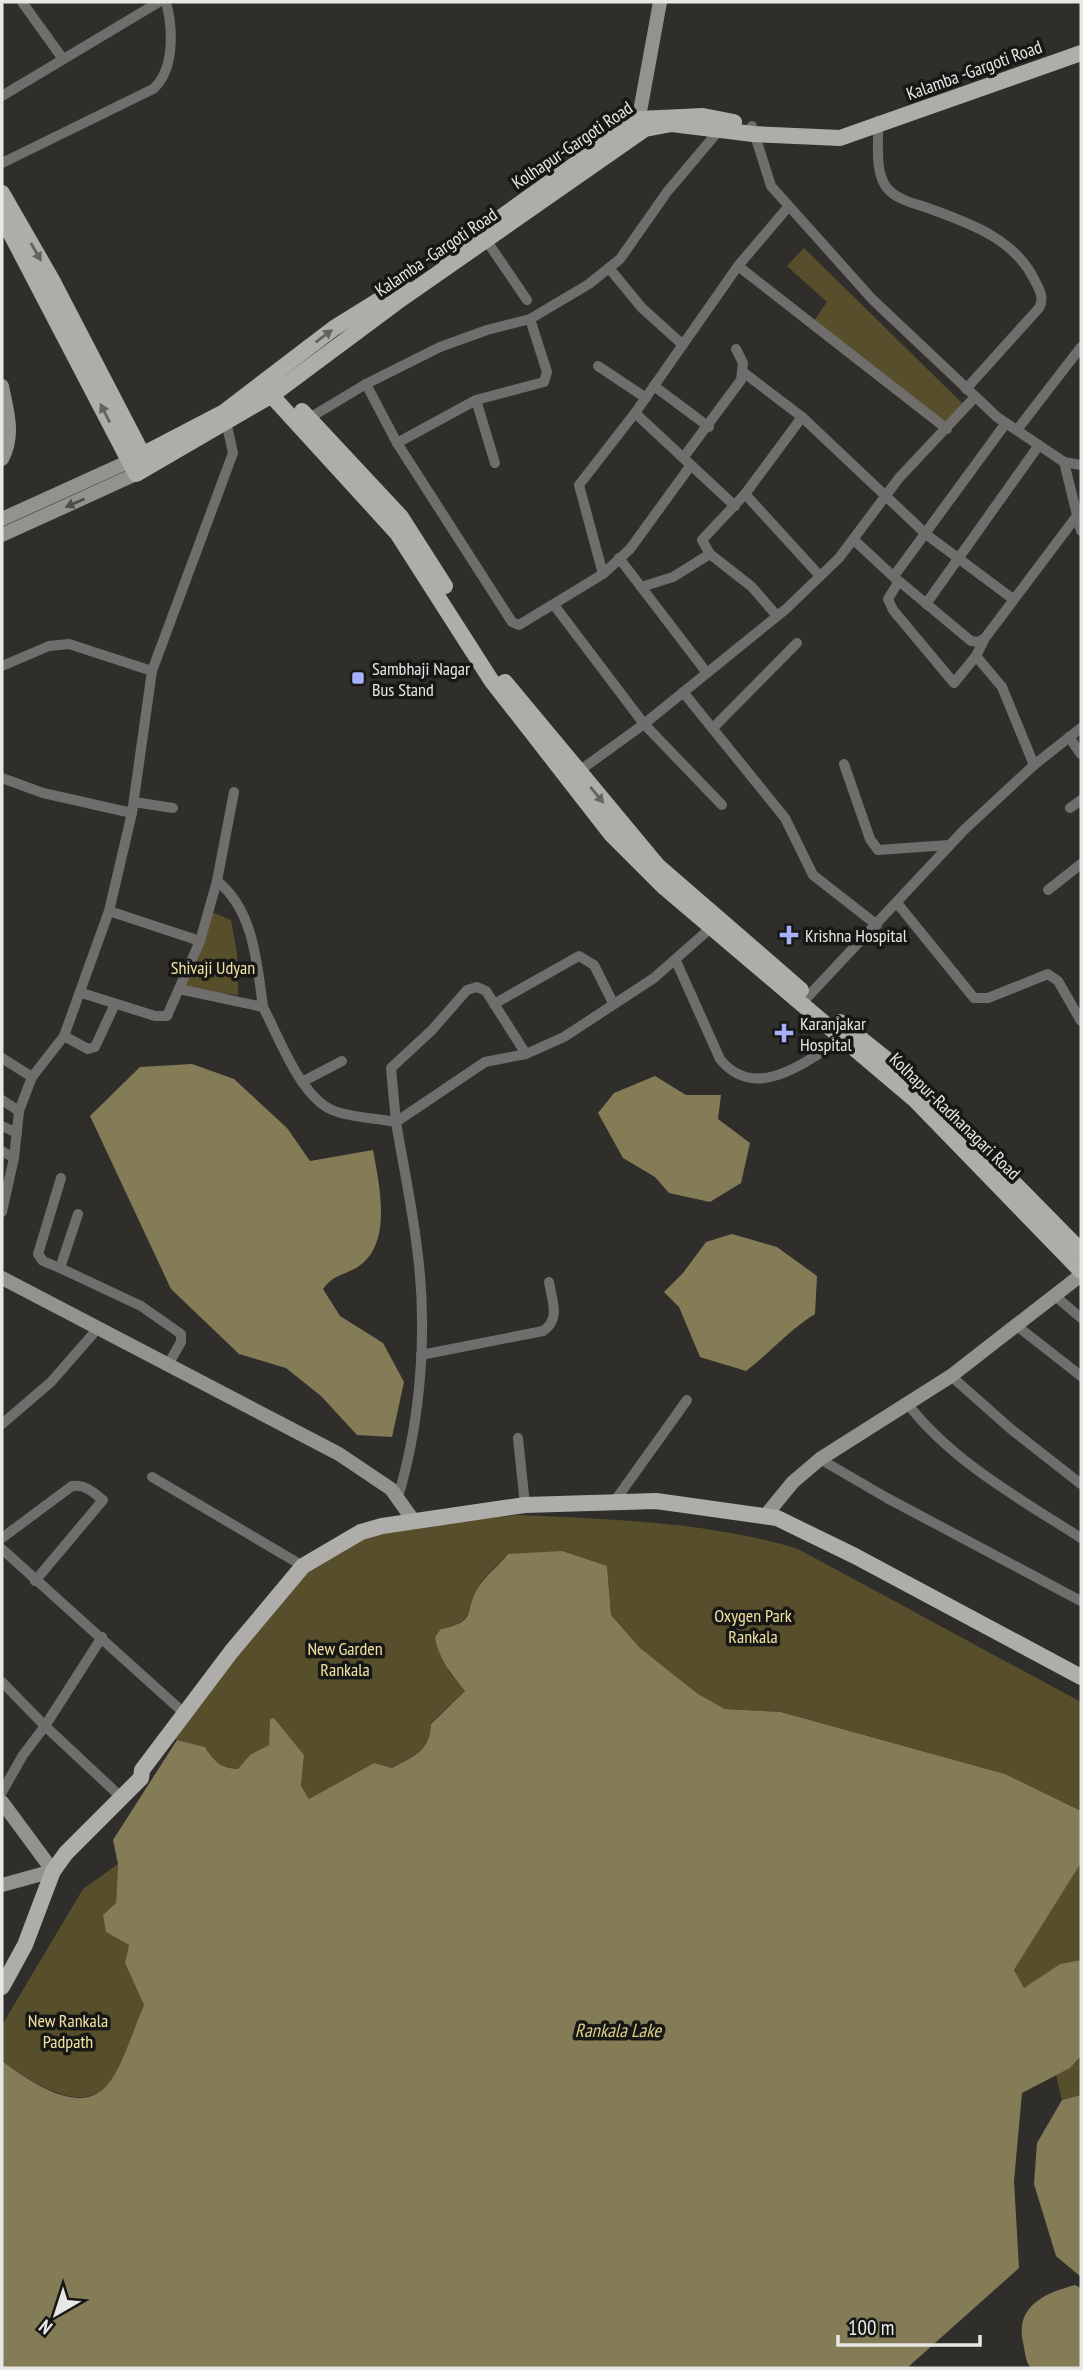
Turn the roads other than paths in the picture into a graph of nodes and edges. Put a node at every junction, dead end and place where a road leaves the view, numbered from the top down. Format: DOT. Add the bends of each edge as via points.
graph roads {
  1 [pos="22,2"];
  2 [pos="159,2"];
  3 [pos="166,2"];
  4 [pos="660,2"];
  5 [pos="1081,42"];
  6 [pos="1081,52"];
  7 [pos="63,59"];
  8 [pos="2,96"];
  9 [pos="639,119"];
  10 [pos="878,122"];
  11 [pos="721,128"];
  12 [pos="753,130"];
  13 [pos="635,136"];
  14 [pos="2,163"];
  15 [pos="2,193"];
  16 [pos="788,207"];
  17 [pos="2,217"];
  18 [pos="484,236"];
  19 [pos="738,266"];
  20 [pos="609,268"];
  21 [pos="527,300"];
  22 [pos="530,320"];
  23 [pos="683,345"];
  24 [pos="1081,347"];
  25 [pos="736,349"];
  26 [pos="598,366"];
  27 [pos="743,372"];
  28 [pos="366,384"];
  29 [pos="2,386"];
  30 [pos="270,386"];
  31 [pos="654,386"];
  32 [pos="966,389"];
  33 [pos="975,397"];
  34 [pos="646,398"];
  35 [pos="476,400"];
  36 [pos="635,413"];
  37 [pos="802,417"];
  38 [pos="225,418"];
  39 [pos="304,420"];
  40 [pos="1006,424"];
  41 [pos="709,426"];
  42 [pos="947,429"];
  43 [pos="1017,430"];
  44 [pos="397,443"];
  45 [pos="1039,445"];
  46 [pos="2,459"];
  47 [pos="687,462"];
  48 [pos="1064,462"];
  49 [pos="495,463"];
  50 [pos="140,464"];
  51 [pos="1081,465"];
  52 [pos="745,494"];
  53 [pos="887,494"];
  54 [pos="735,506"];
  55 [pos="1076,517"];
  56 [pos="2,519"];
  57 [pos="1081,531"];
  58 [pos="2,535"];
  59 [pos="927,535"];
  60 [pos="854,540"];
  61 [pos="710,554"];
  62 [pos="619,558"];
  63 [pos="958,559"];
  64 [pos="603,574"];
  65 [pos="820,576"];
  66 [pos="897,579"];
  67 [pos="641,587"];
  68 [pos="1013,599"];
  69 [pos="926,604"];
  70 [pos="554,605"];
  71 [pos="777,616"];
  72 [pos="985,638"];
  73 [pos="797,643"];
  74 [pos="976,656"];
  75 [pos="2,666"];
  76 [pos="152,671"];
  77 [pos="707,673"];
  78 [pos="683,692"];
  79 [pos="644,724"];
  80 [pos="713,728"];
  81 [pos="1081,728"];
  82 [pos="1069,737"];
  83 [pos="1081,754"];
  84 [pos="844,764"];
  85 [pos="1034,765"];
  86 [pos="573,776"];
  87 [pos="2,778"];
  88 [pos="234,792"];
  89 [pos="1081,800"];
  90 [pos="134,802"];
  91 [pos="722,805"];
  92 [pos="173,808"];
  93 [pos="1070,808"];
  94 [pos="132,813"];
  95 [pos="949,845"];
  96 [pos="1081,864"];
  97 [pos="217,881"];
  98 [pos="1048,890"];
  99 [pos="897,903"];
  100 [pos="109,911"];
  101 [pos="715,924"];
  102 [pos="877,925"];
  103 [pos="200,942"];
  104 [pos="676,961"];
  105 [pos="178,989"];
  106 [pos="82,993"];
  107 [pos="805,1001"];
  108 [pos="613,1003"];
  109 [pos="1077,1003"];
  110 [pos="116,1004"];
  111 [pos="495,1004"];
  112 [pos="263,1007"];
  113 [pos="1081,1021"];
  114 [pos="64,1037"];
  115 [pos="844,1038"];
  116 [pos="526,1055"];
  117 [pos="2,1058"];
  118 [pos="342,1060"];
  119 [pos="32,1077"];
  120 [pos="302,1082"];
  121 [pos="2,1100"];
  122 [pos="19,1111"];
  123 [pos="397,1122"];
  124 [pos="2,1126"];
  125 [pos="17,1133"];
  126 [pos="2,1151"];
  127 [pos="14,1158"];
  128 [pos="61,1178"];
  129 [pos="2,1212"];
  130 [pos="78,1214"];
  131 [pos="1081,1251"];
  132 [pos="60,1268"];
  133 [pos="1081,1273"];
  134 [pos="2,1278"];
  135 [pos="549,1282"];
  136 [pos="1054,1295"];
  137 [pos="1081,1318"];
  138 [pos="1017,1326"];
  139 [pos="99,1327"];
  140 [pos="421,1355"];
  141 [pos="169,1363"];
  142 [pos="951,1376"];
  143 [pos="1081,1376"];
  144 [pos="687,1400"];
  145 [pos="907,1403"];
  146 [pos="2,1424"];
  147 [pos="518,1438"];
  148 [pos="820,1459"];
  149 [pos="152,1477"];
  150 [pos="1081,1483"];
  151 [pos="397,1497"];
  152 [pos="614,1502"];
  153 [pos="525,1505"];
  154 [pos="765,1516"];
  155 [pos="413,1520"];
  156 [pos="2,1538"];
  157 [pos="1081,1538"];
  158 [pos="2,1549"];
  159 [pos="303,1566"];
  160 [pos="35,1581"];
  161 [pos="1081,1601"];
  162 [pos="102,1637"];
  163 [pos="1081,1677"];
  164 [pos="2,1682"];
  165 [pos="184,1713"];
  166 [pos="45,1726"];
  167 [pos="2,1792"];
  168 [pos="122,1798"];
  169 [pos="2,1802"];
  170 [pos="53,1871"];
  171 [pos="2,1885"];
  172 [pos="7,1968"];
  173 [pos="2,1987"];
  1 -- 7 [label="street"];
  2 -- 7 [label="street"];
  3 -- 14 [label="street" via="168,70 163,80"];
  4 -- 9 [label="street"];
  5 -- 10 [label="main road, Kolhapur-Gargoti Road"];
  6 -- 10 [label="main road, Kalamba -Gargoti Road"];
  7 -- 8 [label="street"];
  9 -- 12 [label="main road, Kolhapur-Gargoti Road" via="703,116"];
  9 -- 13 [label="street"];
  9 -- 18 [label="main road, Kolhapur-Gargoti Road"];
  10 -- 12 [label="main road, Kolhapur-Gargoti Road" via="846,129"];
  10 -- 32 [label="street" via="880,168 886,187 900,198 974,226 1011,249 1025,262 1042,295 1040,308"];
  11 -- 12 [label="main road, Kalamba -Gargoti Road"];
  11 -- 13 [label="main road, Kalamba -Gargoti Road" via="664,125"];
  11 -- 20 [label="street"];
  12 -- 16 [label="street" via="768,179"];
  13 -- 18 [label="main road, Kalamba -Gargoti Road"];
  15 -- 50 [label="main road, one-way" via="52,280"];
  16 -- 19 [label="street"];
  16 -- 32 [label="street" via="872,299"];
  50 -- 17 [label="main road, one-way"];
  18 -- 21 [label="street"];
  18 -- 30 [label="main road, Kolhapur-Gargoti Road" via="334,328"];
  19 -- 23 [label="street"];
  19 -- 42 [label="street"];
  20 -- 22 [label="street"];
  20 -- 23 [label="street" via="642,308"];
  22 -- 28 [label="street" via="440,347"];
  22 -- 35 [label="street" via="547,378"];
  23 -- 31 [label="street"];
  24 -- 43 [label="street"];
  25 -- 27 [label="street"];
  26 -- 34 [label="street"];
  27 -- 37 [label="street"];
  27 -- 41 [label="street"];
  28 -- 39 [label="street"];
  28 -- 44 [label="street"];
  29 -- 46 [label="street" via="10,444"];
  30 -- 38 [label="main road"];
  30 -- 39 [label="main road"];
  31 -- 34 [label="street"];
  31 -- 41 [label="street"];
  32 -- 33 [label="street"];
  33 -- 40 [label="street"];
  33 -- 42 [label="street"];
  34 -- 36 [label="street"];
  35 -- 44 [label="street"];
  35 -- 49 [label="street"];
  36 -- 47 [label="street"];
  36 -- 64 [label="street" via="579,485"];
  37 -- 52 [label="street"];
  37 -- 53 [label="street"];
  38 -- 50 [label="main road"];
  38 -- 76 [label="street" via="233,453"];
  39 -- 86 [label="main road" via="397,533 491,680"];
  40 -- 43 [label="street"];
  40 -- 59 [label="street"];
  41 -- 47 [label="street"];
  42 -- 53 [label="street"];
  43 -- 45 [label="street"];
  44 -- 70 [label="street" via="512,622 519,625"];
  45 -- 48 [label="street"];
  45 -- 63 [label="street"];
  47 -- 54 [label="street"];
  47 -- 62 [label="street" via="657,513"];
  48 -- 51 [label="street"];
  48 -- 55 [label="street"];
  50 -- 56 [label="street"];
  50 -- 58 [label="street, one-way"];
  52 -- 54 [label="street"];
  52 -- 65 [label="street"];
  53 -- 59 [label="street"];
  53 -- 60 [label="street"];
  54 -- 61 [label="street" via="702,540"];
  55 -- 57 [label="street"];
  55 -- 68 [label="street"];
  59 -- 63 [label="street"];
  59 -- 66 [label="street"];
  60 -- 65 [label="street"];
  60 -- 66 [label="street"];
  61 -- 67 [label="street" via="673,578"];
  61 -- 71 [label="street" via="752,587"];
  62 -- 64 [label="street"];
  62 -- 67 [label="street"];
  63 -- 68 [label="street"];
  63 -- 69 [label="street"];
  64 -- 70 [label="street"];
  65 -- 71 [label="street"];
  66 -- 69 [label="street"];
  66 -- 74 [label="street" via="889,605 954,683"];
  67 -- 77 [label="street"];
  68 -- 72 [label="street"];
  69 -- 72 [label="street" via="971,641"];
  70 -- 79 [label="street"];
  71 -- 77 [label="street"];
  72 -- 74 [label="street"];
  73 -- 80 [label="street"];
  74 -- 85 [label="street" via="1002,687"];
  75 -- 76 [label="street" via="49,646 69,643"];
  76 -- 90 [label="street"];
  77 -- 78 [label="street"];
  78 -- 79 [label="street"];
  78 -- 80 [label="street"];
  79 -- 86 [label="street"];
  79 -- 91 [label="street"];
  80 -- 102 [label="street" via="785,818 813,875"];
  81 -- 82 [label="street"];
  82 -- 83 [label="street"];
  82 -- 85 [label="street"];
  84 -- 95 [label="street" via="878,850"];
  85 -- 95 [label="street"];
  86 -- 101 [label="main road" via="611,834 650,874"];
  87 -- 94 [label="street" via="43,793"];
  88 -- 97 [label="street"];
  89 -- 93 [label="street"];
  90 -- 92 [label="street"];
  90 -- 94 [label="street"];
  94 -- 100 [label="street"];
  95 -- 99 [label="street"];
  96 -- 98 [label="street"];
  97 -- 103 [label="street"];
  97 -- 112 [label="street" via="232,893 251,938"];
  99 -- 102 [label="street"];
  99 -- 109 [label="street" via="974,998 988,998 1048,974"];
  100 -- 103 [label="street"];
  100 -- 106 [label="street"];
  101 -- 104 [label="street"];
  101 -- 107 [label="main road"];
  101 -- 107 [label="main road, Kolhapur-Radhanagari Road" via="730,945"];
  102 -- 107 [label="street"];
  103 -- 105 [label="street"];
  104 -- 108 [label="street"];
  104 -- 115 [label="street" via="728,1069 752,1079 773,1078"];
  105 -- 110 [label="street" via="167,1016"];
  105 -- 112 [label="street"];
  106 -- 110 [label="street"];
  106 -- 114 [label="street"];
  107 -- 115 [label="main road, Kolhapur-Radhanagari Road"];
  107 -- 131 [label="main road" via="916,1083"];
  108 -- 111 [label="street" via="594,965 579,956"];
  108 -- 116 [label="street" via="564,1037"];
  109 -- 113 [label="street"];
  110 -- 114 [label="street" via="96,1047 88,1049"];
  111 -- 116 [label="street"];
  111 -- 123 [label="street" via="486,991 477,987 467,990 424,1039 395,1061 391,1068"];
  112 -- 120 [label="street"];
  114 -- 119 [label="street"];
  115 -- 133 [label="main road, Kolhapur-Radhanagari Road" via="915,1100"];
  116 -- 123 [label="street" via="485,1062"];
  117 -- 119 [label="street"];
  118 -- 120 [label="street"];
  119 -- 122 [label="street"];
  120 -- 123 [label="street" via="335,1111"];
  121 -- 122 [label="street"];
  122 -- 125 [label="street"];
  123 -- 140 [label="street" via="418,1250"];
  124 -- 125 [label="street"];
  125 -- 127 [label="street"];
  126 -- 127 [label="street"];
  127 -- 129 [label="street"];
  128 -- 132 [label="street" via="38,1254"];
  130 -- 132 [label="street"];
  132 -- 141 [label="street" via="141,1306 181,1334"];
  133 -- 136 [label="street"];
  134 -- 139 [label="street"];
  135 -- 140 [label="street" via="555,1318 543,1331"];
  136 -- 137 [label="street"];
  136 -- 138 [label="street"];
  138 -- 142 [label="street"];
  138 -- 143 [label="street"];
  139 -- 141 [label="street"];
  139 -- 146 [label="street" via="51,1382"];
  140 -- 151 [label="street" via="407,1468"];
  141 -- 151 [label="street" via="339,1454"];
  142 -- 145 [label="street"];
  142 -- 150 [label="street"];
  144 -- 152 [label="street"];
  145 -- 148 [label="street"];
  145 -- 157 [label="street" via="935,1437"];
  147 -- 153 [label="street"];
  148 -- 154 [label="street"];
  148 -- 161 [label="street"];
  149 -- 159 [label="street"];
  151 -- 155 [label="street"];
  152 -- 153 [label="main road"];
  152 -- 154 [label="main road" via="656,1501"];
  153 -- 155 [label="main road"];
  154 -- 163 [label="main road" via="855,1556"];
  155 -- 159 [label="main road" via="362,1532"];
  156 -- 160 [label="street" via="72,1486 91,1490 103,1500"];
  158 -- 160 [label="street"];
  159 -- 165 [label="main road"];
  160 -- 162 [label="street"];
  162 -- 165 [label="street"];
  162 -- 166 [label="street"];
  164 -- 166 [label="street"];
  165 -- 168 [label="main road" via="142,1770 141,1778"];
  166 -- 167 [label="street"];
  166 -- 168 [label="street"];
  168 -- 170 [label="main road" via="65,1853"];
  169 -- 170 [label="street"];
  170 -- 171 [label="street"];
  170 -- 172 [label="main road"];
  172 -- 173 [label="main road"];
}
